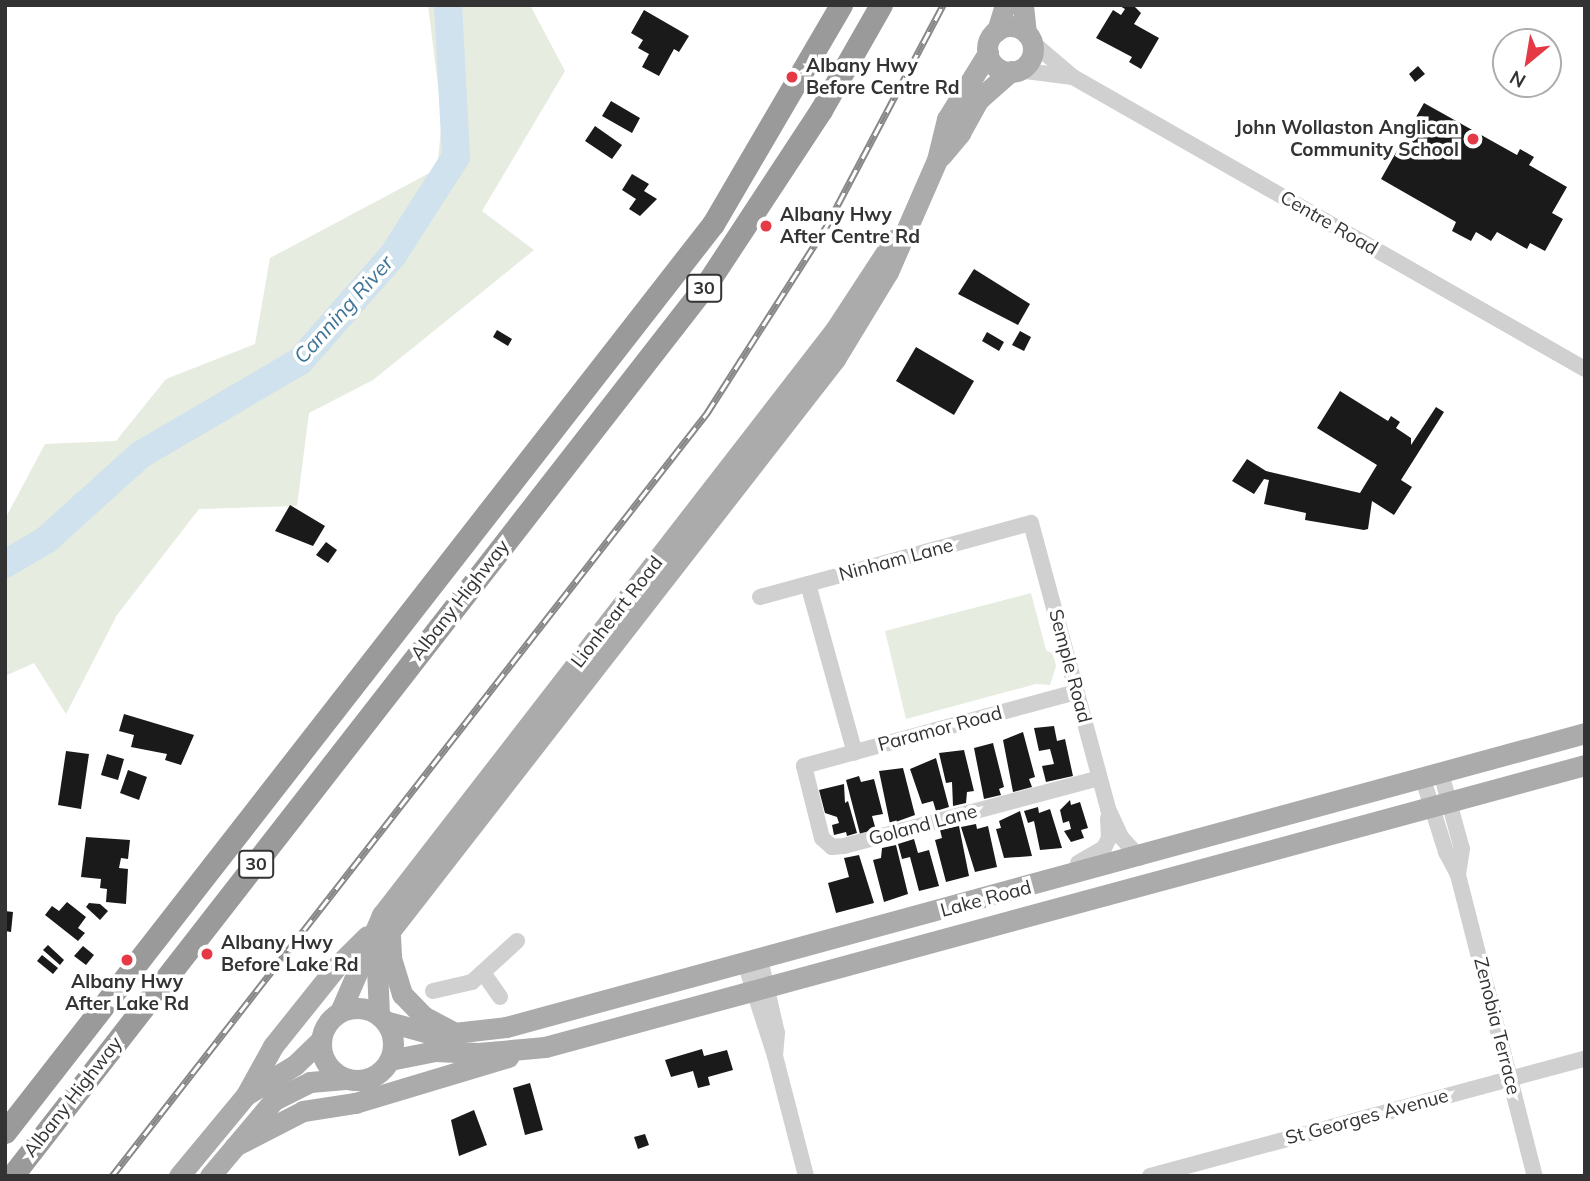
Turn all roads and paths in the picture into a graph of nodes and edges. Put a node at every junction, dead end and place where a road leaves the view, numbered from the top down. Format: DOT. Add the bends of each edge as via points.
graph roads {
  1 [pos="841,5"];
  2 [pos="881,5"];
  3 [pos="1005,5"];
  4 [pos="1023,5"];
  5 [pos="997,31"];
  6 [pos="1029,37"];
  7 [pos="988,53"];
  8 [pos="1014,71"];
  9 [pos="1073,77"];
  10 [pos="937,160"];
  11 [pos="1585,369"];
  12 [pos="1031,523"];
  13 [pos="472,533"];
  14 [pos="498,551"];
  15 [pos="808,584"];
  16 [pos="760,597"];
  17 [pos="1076,692"];
  18 [pos="1585,733"];
  19 [pos="855,752"];
  20 [pos="1585,765"];
  21 [pos="804,766"];
  22 [pos="1432,776"];
  23 [pos="1099,778"];
  24 [pos="1441,802"];
  25 [pos="1108,809"];
  26 [pos="1140,858"];
  27 [pos="975,902"];
  28 [pos="381,931"];
  29 [pos="517,942"];
  30 [pos="752,961"];
  31 [pos="484,974"];
  32 [pos="760,988"];
  33 [pos="433,991"];
  34 [pos="500,997"];
  35 [pos="340,1012"];
  36 [pos="382,1018"];
  37 [pos="456,1034"];
  38 [pos="78,1039"];
  39 [pos="321,1040"];
  40 [pos="519,1051"];
  41 [pos="103,1059"];
  42 [pos="1585,1059"];
  43 [pos="390,1060"];
  44 [pos="345,1079"];
  45 [pos="1510,1079"];
  46 [pos="246,1095"];
  47 [pos="5,1132"];
  48 [pos="235,1146"];
  49 [pos="12,1176"];
  50 [pos="178,1176"];
  51 [pos="210,1176"];
  52 [pos="806,1176"];
  53 [pos="1150,1176"];
  54 [pos="1535,1176"];
  1 -- 13 [label="highway, Albany Highway / 30" via="728,202"];
  2 -- 14 [label="highway, Albany Highway / 30" via="745,231"];
  3 -- 5 [label="main road"];
  4 -- 6 [label="main road"];
  5 -- 6 [label="main road" via="1009,26"];
  5 -- 7 [label="main road" via="989,41"];
  6 -- 8 [label="main road" via="1032,56"];
  6 -- 9 [label="street, Centre Road"];
  7 -- 8 [label="main road" via="994,65"];
  7 -- 10 [label="main road, Lionheart Road" via="947,119"];
  8 -- 9 [label="street, Centre Road"];
  8 -- 10 [label="main road, Lionheart Road" via="978,100 960,133"];
  9 -- 11 [label="street, Centre Road"];
  10 -- 28 [label="main road, Lionheart Road" via="888,272 835,359"];
  12 -- 15 [label="street, Ninham Lane"];
  12 -- 17 [label="street, Semple Road"];
  13 -- 14 [label="highway"];
  13 -- 38 [label="highway, Albany Highway / 30"];
  14 -- 41 [label="highway, Albany Highway / 30"];
  15 -- 16 [label="street, Ninham Lane"];
  15 -- 19 [label="street"];
  17 -- 19 [label="street, Paramor Road"];
  17 -- 23 [label="street, Semple Road"];
  18 -- 22 [label="main road, Lake Road"];
  19 -- 21 [label="street, Paramor Road"];
  20 -- 24 [label="main road, Lake Road"];
  21 -- 23 [label="street, Goland Lane" via="822,838 838,848"];
  22 -- 24 [label="street, Zenobia Terrace"];
  22 -- 26 [label="main road, Lake Road"];
  23 -- 25 [label="street, Semple Road"];
  24 -- 32 [label="main road, Lake Road"];
  24 -- 45 [label="street, Zenobia Terrace" via="1462,849 1458,875"];
  25 -- 26 [label="street, Semple Road" via="1121,837"];
  25 -- 27 [label="street, Semple Road" via="1109,838 1099,854 990,886"];
  26 -- 27 [label="main road, Lake Road"];
  27 -- 30 [label="main road, Lake Road"];
  28 -- 35 [label="main road, Lionheart Road"];
  28 -- 36 [label="main road, Lionheart Road" via="377,968"];
  28 -- 37 [label="main road" via="402,993 423,1016"];
  28 -- 46 [label="main road" via="337,966 273,1046"];
  29 -- 31 [label="street"];
  30 -- 32 [label="street"];
  30 -- 37 [label="main road, Lake Road" via="506,1027"];
  31 -- 33 [label="street" via="472,982"];
  31 -- 34 [label="street"];
  32 -- 40 [label="main road, Lake Road"];
  32 -- 52 [label="street" via="777,1033 775,1056"];
  35 -- 36 [label="main road" via="360,1008"];
  35 -- 39 [label="main road" via="331,1019"];
  36 -- 37 [label="main road, Lake Road" via="418,1032"];
  36 -- 43 [label="main road" via="393,1040"];
  38 -- 41 [label="highway"];
  38 -- 47 [label="highway, Albany Highway / 30"];
  39 -- 44 [label="main road" via="329,1067"];
  39 -- 46 [label="main road" via="295,1065"];
  40 -- 43 [label="main road, Lake Road" via="435,1051"];
  40 -- 48 [label="main road" via="450,1077 303,1111"];
  41 -- 49 [label="highway, Albany Highway / 30"];
  42 -- 45 [label="street, St Georges Avenue"];
  43 -- 44 [label="main road" via="366,1080"];
  44 -- 48 [label="main road" via="310,1082 286,1092 261,1111"];
  45 -- 53 [label="street, St Georges Avenue"];
  45 -- 54 [label="street, Zenobia Terrace"];
  46 -- 50 [label="main road"];
  48 -- 51 [label="main road"];
}
